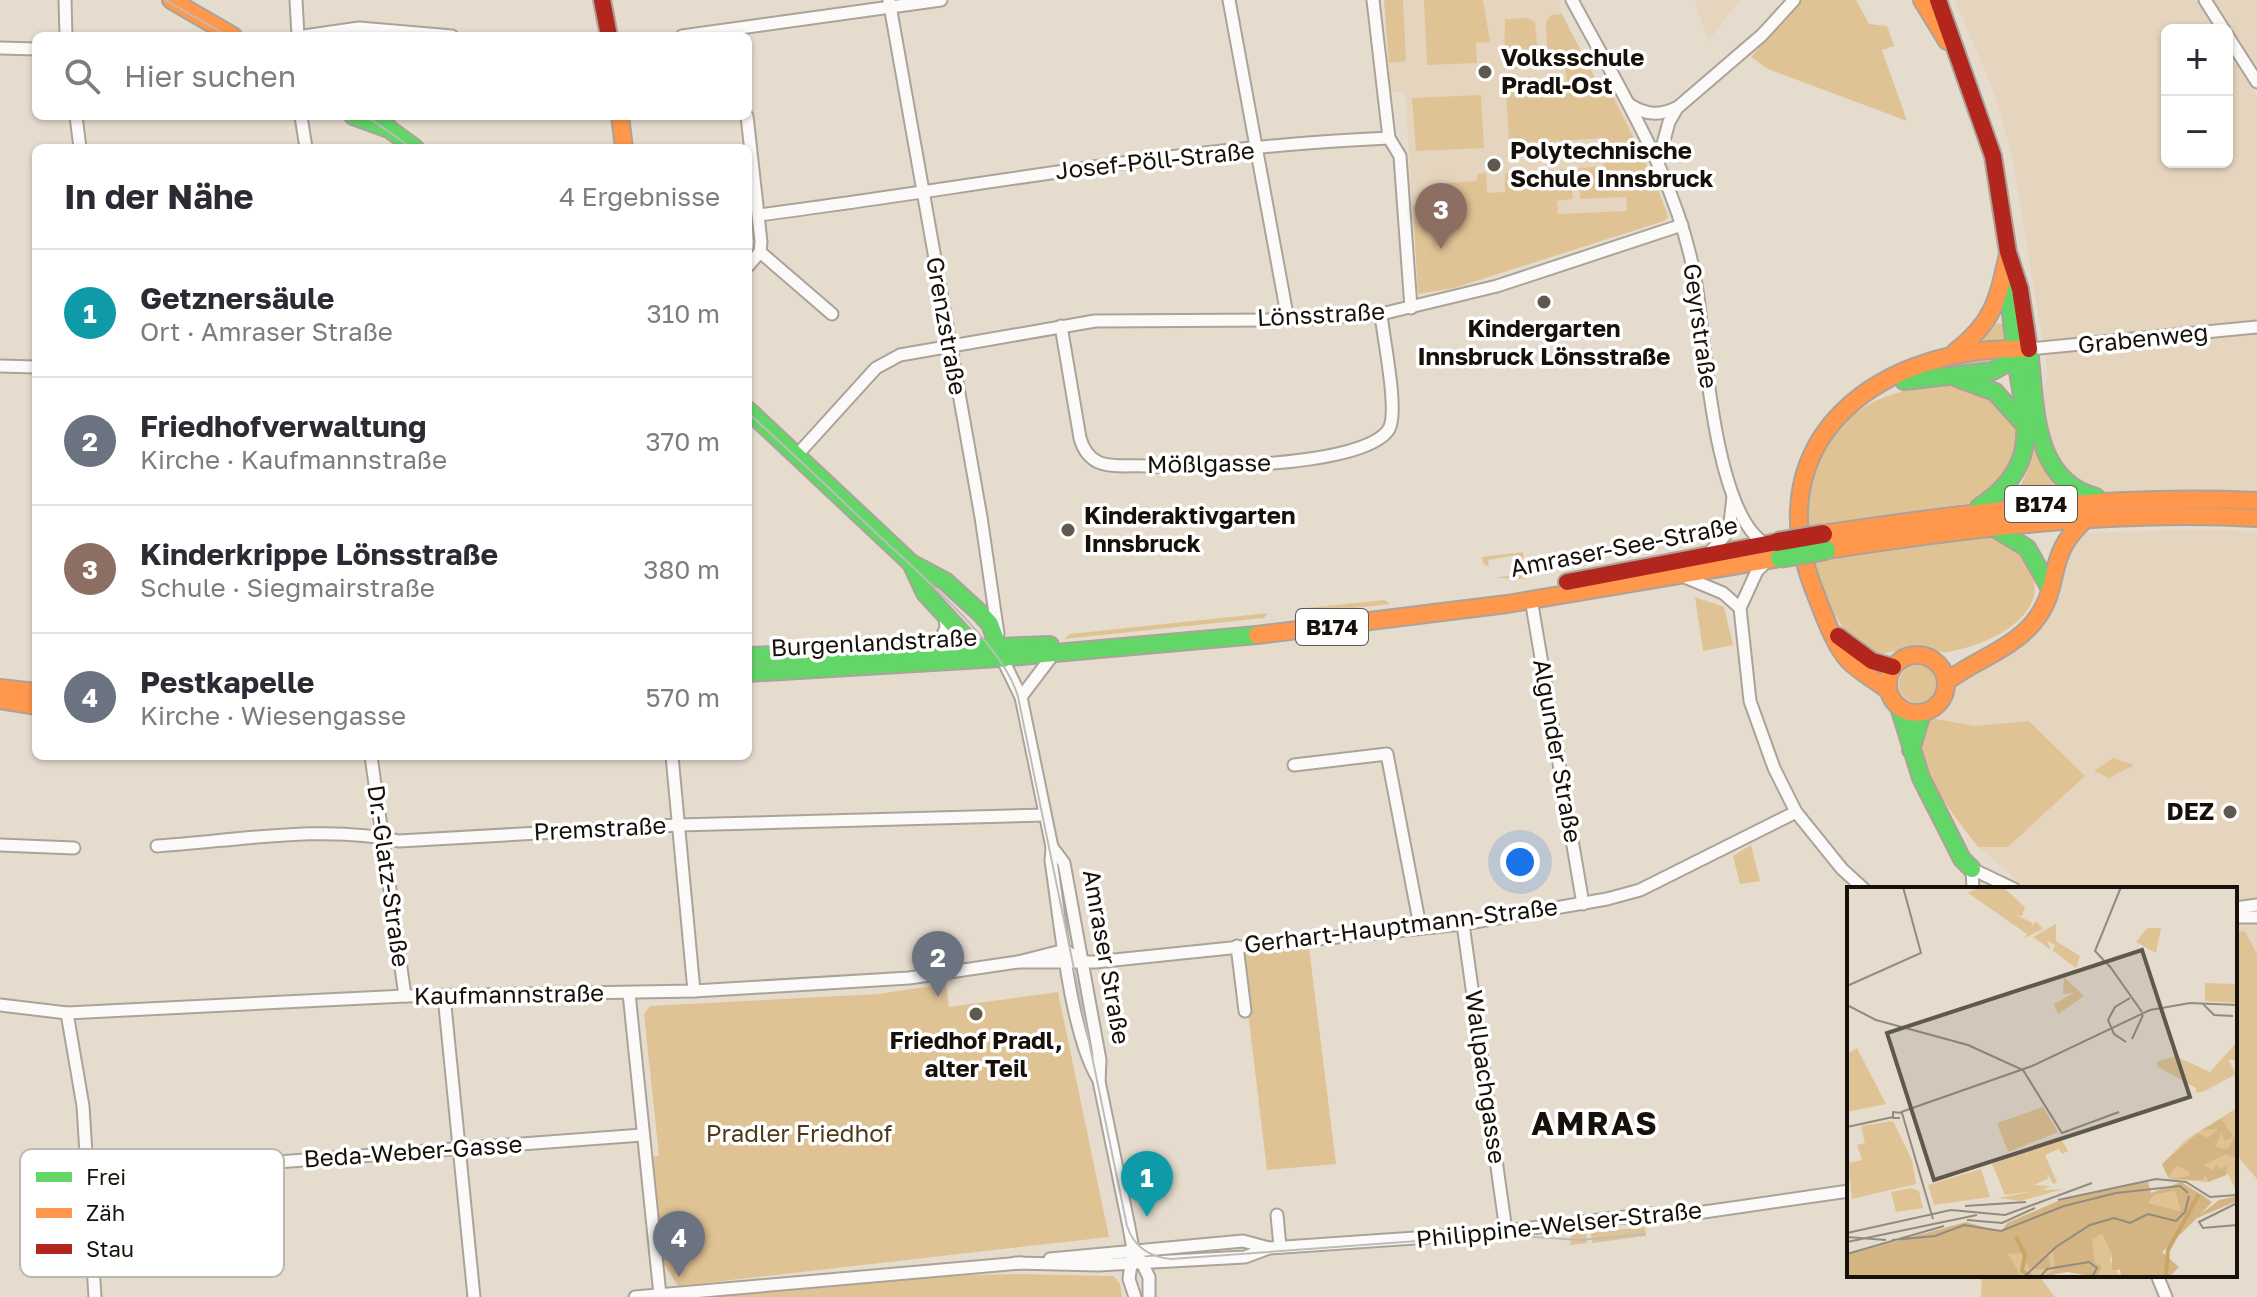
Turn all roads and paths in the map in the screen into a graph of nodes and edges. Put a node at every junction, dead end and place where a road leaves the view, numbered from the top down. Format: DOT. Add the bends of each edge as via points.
graph roads {
  1 [pos="65,0"];
  2 [pos="76,0"];
  3 [pos="171,0"];
  4 [pos="296,0"];
  5 [pos="602,0"];
  6 [pos="941,0"];
  7 [pos="1229,0"];
  8 [pos="1373,0"];
  9 [pos="1572,0"];
  10 [pos="1794,0"];
  11 [pos="1922,0"];
  12 [pos="1938,0"];
  13 [pos="2205,0"];
  14 [pos="889,4"];
  15 [pos="67,14"];
  16 [pos="2221,24"];
  17 [pos="66,32"];
  18 [pos="226,32"];
  19 [pos="300,32"];
  20 [pos="330,32"];
  21 [pos="406,32"];
  22 [pos="608,32"];
  23 [pos="743,32"];
  24 [pos="2233,43"];
  25 [pos="0,48"];
  26 [pos="32,49"];
  27 [pos="1964,69"];
  28 [pos="2257,82"];
  29 [pos="1626,102"];
  30 [pos="1677,108"];
  31 [pos="76,120"];
  32 [pos="620,120"];
  33 [pos="747,120"];
  34 [pos="302,122"];
  35 [pos="385,122"];
  36 [pos="1389,138"];
  37 [pos="80,144"];
  38 [pos="305,144"];
  39 [pos="410,144"];
  40 [pos="624,144"];
  41 [pos="750,144"];
  42 [pos="1258,149"];
  43 [pos="752,157"];
  44 [pos="1658,162"];
  45 [pos="922,194"];
  46 [pos="759,215"];
  47 [pos="1682,225"];
  48 [pos="760,252"];
  49 [pos="2008,252"];
  50 [pos="752,261"];
  51 [pos="1411,308"];
  52 [pos="832,314"];
  53 [pos="1381,314"];
  54 [pos="1288,320"];
  55 [pos="1061,326"];
  56 [pos="2257,327"];
  57 [pos="949,346"];
  58 [pos="2018,347"];
  59 [pos="1952,354"];
  60 [pos="0,366"];
  61 [pos="32,367"];
  62 [pos="1957,378"];
  63 [pos="1890,382"];
  64 [pos="752,414"];
  65 [pos="2025,429"];
  66 [pos="797,455"];
  67 [pos="1733,493"];
  68 [pos="2111,501"];
  69 [pos="1972,512"];
  70 [pos="2256,514"];
  71 [pos="2091,515"];
  72 [pos="1988,525"];
  73 [pos="1825,542"];
  74 [pos="1773,551"];
  75 [pos="1708,554"];
  76 [pos="911,563"];
  77 [pos="1670,576"];
  78 [pos="2048,585"];
  79 [pos="1531,599"];
  80 [pos="1740,608"];
  81 [pos="945,617"];
  82 [pos="1834,632"];
  83 [pos="2009,641"];
  84 [pos="972,645"];
  85 [pos="937,647"];
  86 [pos="752,656"];
  87 [pos="997,656"];
  88 [pos="1052,656"];
  89 [pos="1937,662"];
  90 [pos="1893,667"];
  91 [pos="752,673"];
  92 [pos="0,678"];
  93 [pos="32,682"];
  94 [pos="1946,682"];
  95 [pos="0,688"];
  96 [pos="1888,690"];
  97 [pos="32,692"];
  98 [pos="1021,697"];
  99 [pos="0,700"];
  100 [pos="32,705"];
  101 [pos="1899,707"];
  102 [pos="1922,713"];
  103 [pos="1911,751"];
  104 [pos="372,760"];
  105 [pos="672,760"];
  106 [pos="1294,765"];
  107 [pos="1796,812"];
  108 [pos="1045,815"];
  109 [pos="678,825"];
  110 [pos="382,838"];
  111 [pos="0,845"];
  112 [pos="157,846"];
  113 [pos="1052,847"];
  114 [pos="74,848"];
  115 [pos="1972,869"];
  116 [pos="1862,887"];
  117 [pos="1973,887"];
  118 [pos="2010,887"];
  119 [pos="1583,904"];
  120 [pos="2257,905"];
  121 [pos="2237,908"];
  122 [pos="1463,924"];
  123 [pos="1420,926"];
  124 [pos="1237,946"];
  125 [pos="1065,950"];
  126 [pos="1018,962"];
  127 [pos="1082,962"];
  128 [pos="1067,964"];
  129 [pos="694,991"];
  130 [pos="629,993"];
  131 [pos="405,996"];
  132 [pos="444,996"];
  133 [pos="0,1005"];
  134 [pos="1245,1011"];
  135 [pos="67,1013"];
  136 [pos="1099,1081"];
  137 [pos="642,1135"];
  138 [pos="86,1149"];
  139 [pos="460,1149"];
  140 [pos="284,1162"];
  141 [pos="1847,1191"];
  142 [pos="1277,1215"];
  143 [pos="1506,1231"];
  144 [pos="1274,1247"];
  145 [pos="1133,1249"];
  146 [pos="1015,1263"];
  147 [pos="1137,1263"];
  148 [pos="94,1277"];
  149 [pos="2158,1277"];
  150 [pos="660,1295"];
  151 [pos="95,1297"];
  152 [pos="474,1297"];
  153 [pos="635,1297"];
  154 [pos="1135,1297"];
  155 [pos="1149,1297"];
  156 [pos="2166,1297"];
  1 -- 15 [label="street"];
  2 -- 15 [label="street"];
  3 -- 18 [label="main road"];
  4 -- 19 [label="street"];
  5 -- 22 [label="main road"];
  6 -- 14 [label="street"];
  7 -- 42 [label="street"];
  8 -- 36 [label="street"];
  9 -- 29 [label="street, Geyrstraße"];
  10 -- 30 [label="street" via="1762,35"];
  11 -- 27 [label="main road"];
  12 -- 27 [label="main road"];
  13 -- 16 [label="street"];
  14 -- 23 [label="street"];
  14 -- 45 [label="street, Grenzstraße"];
  15 -- 17 [label="street"];
  20 -- 21 [label="street"];
  24 -- 28 [label="street"];
  25 -- 26 [label="street"];
  27 -- 49 [label="main road" via="1993,156"];
  29 -- 30 [label="street" via="1640,112 1656,114"];
  29 -- 44 [label="street, Geyrstraße"];
  30 -- 44 [label="street"];
  31 -- 37 [label="street"];
  32 -- 40 [label="main road"];
  33 -- 41 [label="street"];
  34 -- 38 [label="street"];
  35 -- 39 [label="main road"];
  36 -- 42 [label="street, Josef-Pöll-Straße"];
  36 -- 51 [label="street" via="1400,156"];
  42 -- 45 [label="street, Josef-Pöll-Straße" via="1088,165"];
  42 -- 54 [label="street"];
  43 -- 46 [label="street"];
  44 -- 47 [label="street, Geyrstraße"];
  45 -- 46 [label="street, Josef-Pöll-Straße"];
  45 -- 57 [label="street, Grenzstraße"];
  46 -- 48 [label="street"];
  47 -- 51 [label="street, Lönsstraße" via="1497,286"];
  47 -- 67 [label="street, Geyrstraße" via="1694,270 1716,434"];
  48 -- 50 [label="street"];
  48 -- 52 [label="street"];
  49 -- 58 [label="main road" via="2007,288"];
  49 -- 58 [label="main road" via="2020,289"];
  49 -- 59 [label="main road" via="1992,318"];
  51 -- 53 [label="street, Lönsstraße"];
  53 -- 54 [label="street, Lönsstraße"];
  53 -- 55 [label="street, Mößlgasse" via="1392,418 1383,437 1284,463 1219,469 1106,464 1088,455 1080,438"];
  54 -- 55 [label="street, Lönsstraße" via="1128,319"];
  55 -- 57 [label="street, Lönsstraße"];
  56 -- 58 [label="street, Grabenweg"];
  57 -- 66 [label="street, Lönsstraße" via="883,363"];
  57 -- 87 [label="street, Grenzstraße" via="981,517"];
  58 -- 59 [label="main road"];
  58 -- 62 [label="main road" via="1994,371"];
  58 -- 65 [label="main road"];
  58 -- 68 [label="main road" via="2051,467 2075,491"];
  59 -- 63 [label="main road"];
  60 -- 61 [label="street"];
  62 -- 63 [label="main road"];
  62 -- 65 [label="main road" via="2003,396"];
  63 -- 82 [label="main road" via="1842,412 1813,446 1803,471 1797,520 1805,565"];
  64 -- 66 [label="main road, Amraser Straße"];
  65 -- 69 [label="main road" via="2021,472 2009,490"];
  66 -- 76 [label="main road, Amraser Straße"];
  67 -- 74 [label="street, Geyrstraße" via="1748,530"];
  67 -- 75 [label="street, Geyrstraße" via="1729,531"];
  68 -- 69 [label="main road, Amraser-See-Straße / B174"];
  68 -- 70 [label="main road, Amraser-See-Straße / B174" via="2158,498"];
  69 -- 73 [label="main road, Amraser-See-Straße / B174"];
  70 -- 71 [label="main road, Amraser-See-Straße / B174"];
  71 -- 72 [label="main road, Amraser-See-Straße / B174"];
  71 -- 78 [label="main road" via="2062,542"];
  72 -- 73 [label="main road, Amraser-See-Straße / B174"];
  72 -- 78 [label="main road" via="2026,545"];
  73 -- 74 [label="main road, Amraser-See-Straße / B174, bridge"];
  74 -- 75 [label="main road, Amraser-See-Straße / B174"];
  74 -- 77 [label="main road, Amraser-See-Straße / B174"];
  74 -- 80 [label="street"];
  75 -- 87 [label="main road, Amraser-See-Straße / B174" via="1531,590 1399,609"];
  76 -- 81 [label="main road, Amraser Straße" via="925,593"];
  76 -- 87 [label="main road, Amraser Straße" via="945,581 990,624"];
  77 -- 79 [label="main road, Amraser-See-Straße / B174"];
  77 -- 80 [label="street" via="1706,583"];
  78 -- 83 [label="main road" via="2034,623"];
  79 -- 88 [label="main road, Amraser-See-Straße / B174" via="1307,630"];
  79 -- 119 [label="street, Algunder Straße"];
  80 -- 107 [label="street" via="1750,701"];
  81 -- 84 [label="main road, Amraser Straße"];
  81 -- 85 [label="street"];
  82 -- 90 [label="main road" via="1872,661"];
  82 -- 96 [label="main road" via="1846,656"];
  83 -- 89 [label="main road"];
  83 -- 94 [label="main road"];
  84 -- 85 [label="main road, Burgenlandstraße / B174"];
  84 -- 87 [label="main road, Burgenlandstraße / B174"];
  85 -- 86 [label="main road, Burgenlandstraße / B174"];
  87 -- 88 [label="main road, Amraser-See-Straße / B174"];
  87 -- 91 [label="main road, Burgenlandstraße / B174"];
  87 -- 98 [label="street, Amraser Straße"];
  88 -- 98 [label="street"];
  89 -- 90 [label="main road" via="1919,654"];
  89 -- 94 [label="main road"];
  90 -- 96 [label="main road"];
  92 -- 93 [label="main road"];
  94 -- 102 [label="main road" via="1940,703"];
  95 -- 97 [label="main road"];
  96 -- 101 [label="main road"];
  98 -- 108 [label="street, Amraser Straße"];
  99 -- 100 [label="main road"];
  101 -- 102 [label="main road"];
  101 -- 103 [label="main road"];
  102 -- 103 [label="main road"];
  103 -- 115 [label="main road" via="1962,859"];
  104 -- 110 [label="street, Dr.-Glatz-Straße"];
  105 -- 109 [label="street"];
  106 -- 123 [label="street" via="1387,754"];
  107 -- 116 [label="street"];
  107 -- 119 [label="street, Gerhart-Hauptmann-Straße" via="1640,890"];
  108 -- 109 [label="street, Premstraße"];
  108 -- 113 [label="street, Amraser Straße"];
  109 -- 110 [label="street, Premstraße"];
  109 -- 129 [label="street"];
  110 -- 112 [label="street, Premstraße" via="370,834"];
  110 -- 131 [label="street, Dr.-Glatz-Straße"];
  111 -- 114 [label="street"];
  113 -- 125 [label="street, Amraser Straße"];
  113 -- 127 [label="street, Amraser Straße" via="1064,863"];
  115 -- 117 [label="street"];
  115 -- 118 [label="street"];
  119 -- 122 [label="street, Gerhart-Hauptmann-Straße"];
  120 -- 121 [label="street"];
  122 -- 123 [label="street, Gerhart-Hauptmann-Straße"];
  122 -- 143 [label="street, Wallpachgasse"];
  123 -- 124 [label="street, Gerhart-Hauptmann-Straße"];
  124 -- 127 [label="street, Gerhart-Hauptmann-Straße"];
  124 -- 134 [label="street"];
  125 -- 126 [label="street, Kaufmannstraße"];
  125 -- 127 [label="street"];
  125 -- 128 [label="street, Amraser Straße"];
  126 -- 128 [label="street, Kaufmannstraße"];
  126 -- 129 [label="street, Kaufmannstraße" via="896,979"];
  127 -- 128 [label="street, Gerhart-Hauptmann-Straße"];
  127 -- 136 [label="street, Amraser Straße"];
  128 -- 136 [label="street, Amraser Straße" via="1087,1063"];
  129 -- 130 [label="street, Kaufmannstraße"];
  130 -- 132 [label="street, Kaufmannstraße"];
  130 -- 137 [label="street"];
  131 -- 132 [label="street, Kaufmannstraße"];
  131 -- 135 [label="street, Kaufmannstraße"];
  132 -- 139 [label="street"];
  133 -- 135 [label="street, Kaufmannstraße"];
  135 -- 138 [label="street"];
  136 -- 145 [label="street, Amraser Straße"];
  137 -- 139 [label="street, Beda-Weber-Gasse"];
  137 -- 150 [label="street"];
  139 -- 140 [label="street, Beda-Weber-Gasse"];
  139 -- 152 [label="street"];
  141 -- 143 [label="street, Philippine-Welser-Straße" via="1683,1215"];
  142 -- 144 [label="street"];
  143 -- 144 [label="street, Philippine-Welser-Straße"];
  144 -- 145 [label="street, Philippine-Welser-Straße" via="1243,1241"];
  144 -- 147 [label="street, Philippine-Welser-Straße" via="1245,1257"];
  145 -- 146 [label="street, Philippine-Welser-Straße"];
  145 -- 147 [label="street, Amraser Straße"];
  146 -- 147 [label="street, Philippine-Welser-Straße"];
  146 -- 150 [label="street"];
  147 -- 154 [label="street, Amraser Straße" via="1129,1279"];
  147 -- 155 [label="street, Amraser Straße" via="1149,1277"];
  148 -- 151 [label="street"];
  149 -- 156 [label="street"];
  150 -- 153 [label="street"];
}
